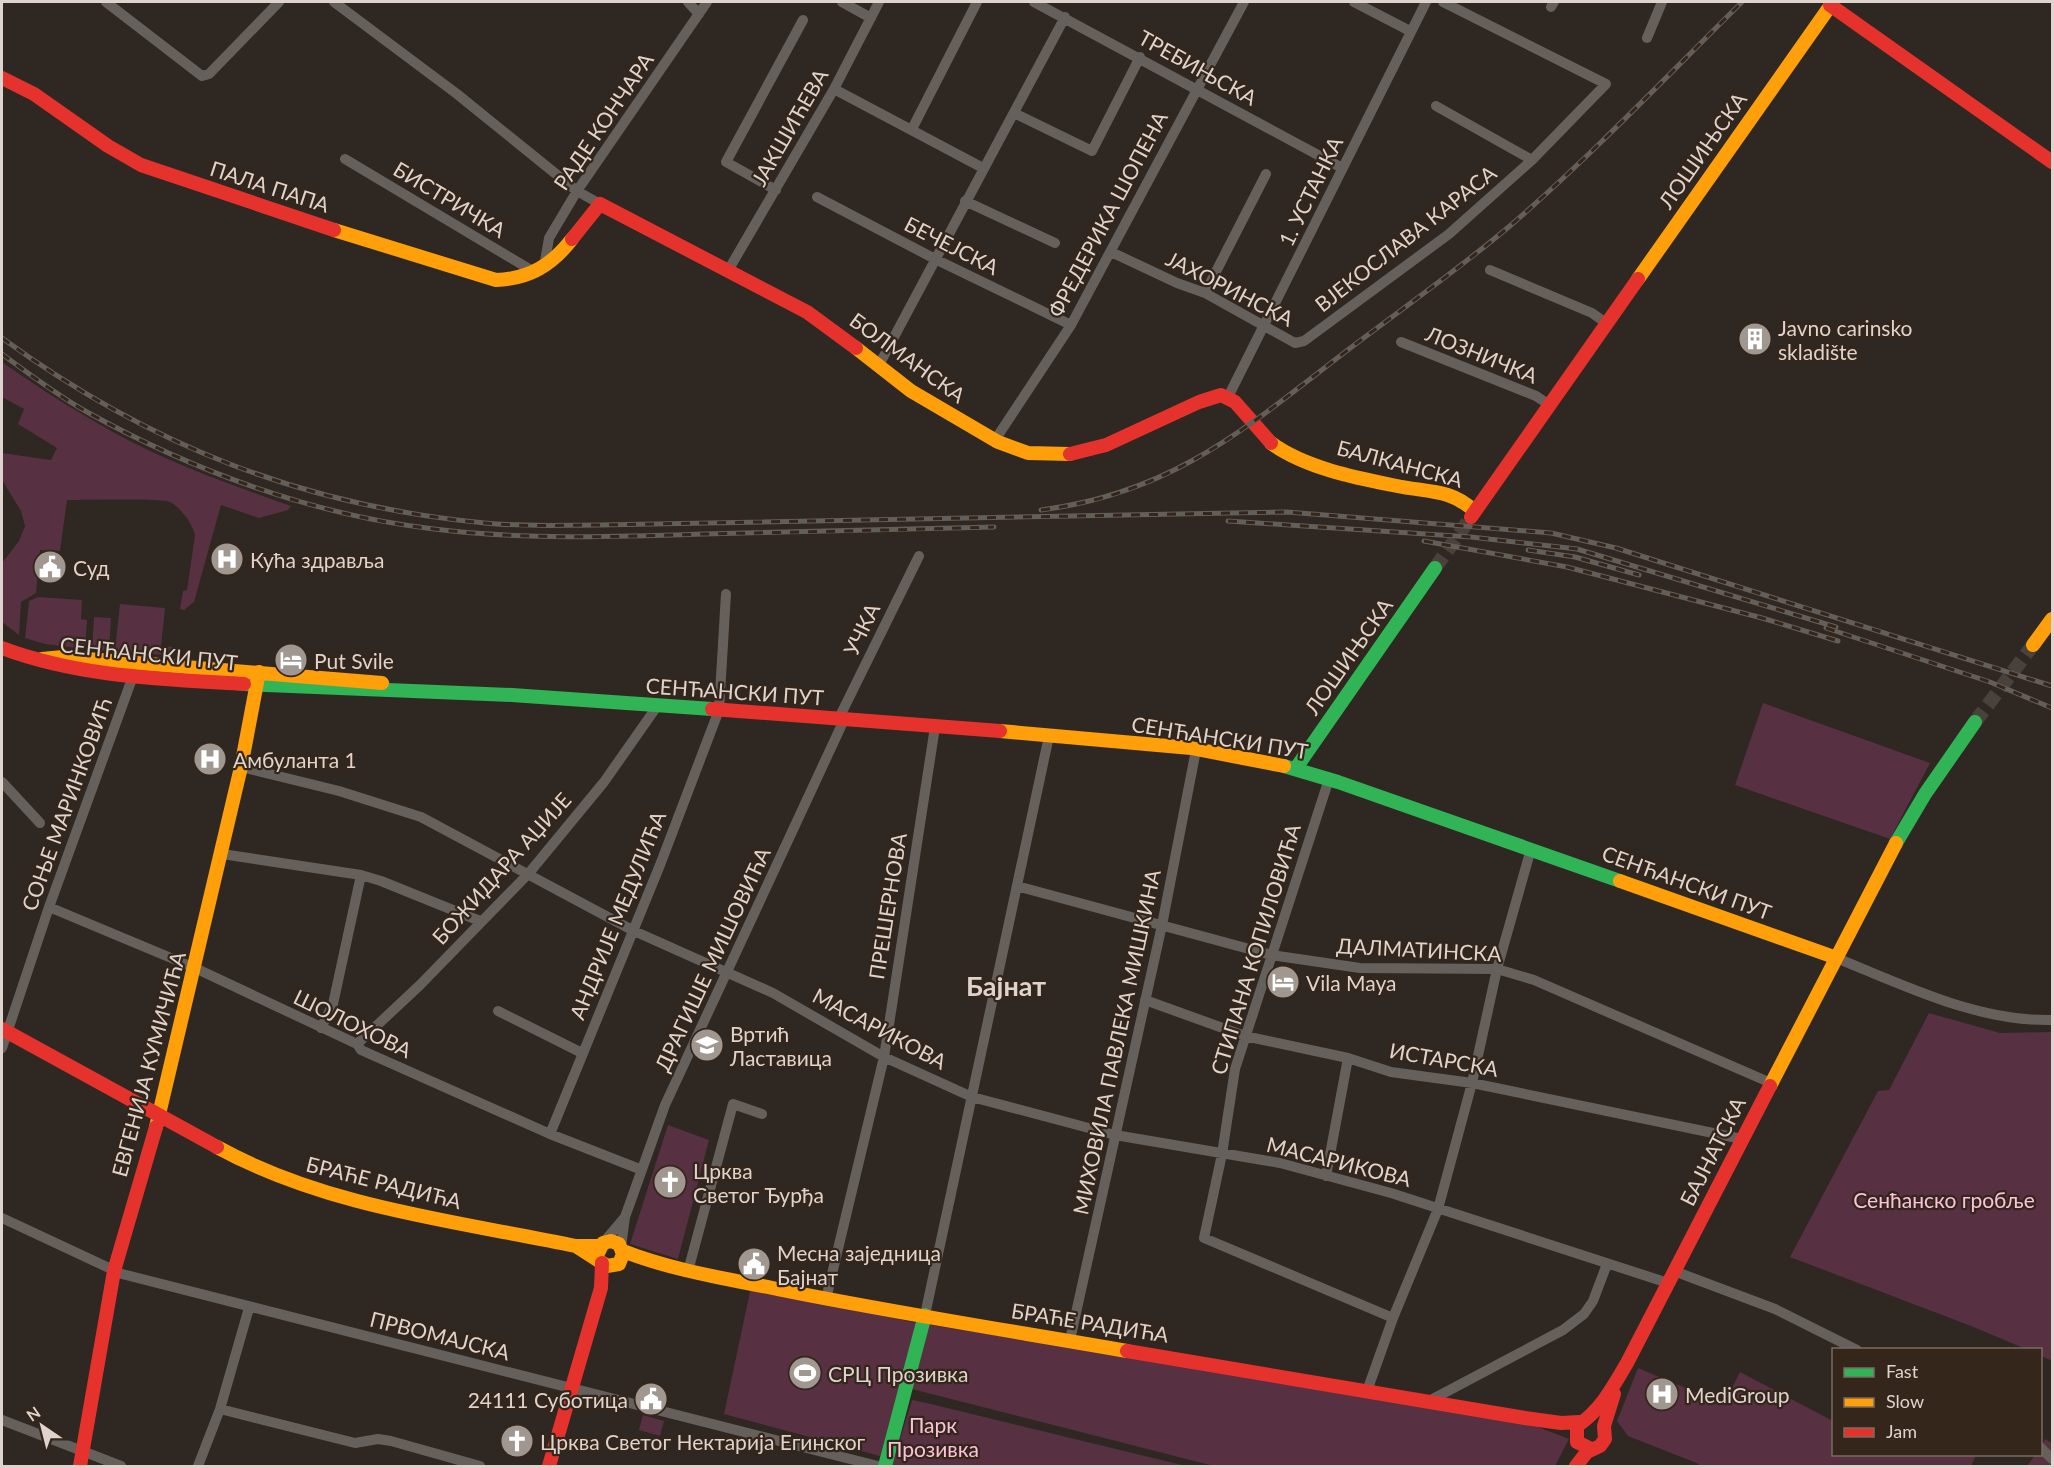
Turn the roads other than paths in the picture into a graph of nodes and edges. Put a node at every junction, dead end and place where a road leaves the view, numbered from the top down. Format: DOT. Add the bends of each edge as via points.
graph roads {
  1 [pos="106,2"];
  2 [pos="279,2"];
  3 [pos="334,2"];
  4 [pos="688,2"];
  5 [pos="707,2"];
  6 [pos="842,2"];
  7 [pos="879,2"];
  8 [pos="977,2"];
  9 [pos="1034,2"];
  10 [pos="1244,2"];
  11 [pos="1354,2"];
  12 [pos="1426,2"];
  13 [pos="1443,2"];
  14 [pos="1662,2"];
  15 [pos="1831,3"];
  16 [pos="699,14"];
  17 [pos="1065,17"];
  18 [pos="871,18"];
  19 [pos="803,20"];
  20 [pos="1410,31"];
  21 [pos="1647,38"];
  22 [pos="1140,57"];
  23 [pos="2,78"];
  24 [pos="834,88"];
  25 [pos="1196,88"];
  26 [pos="1436,106"];
  27 [pos="1014,113"];
  28 [pos="912,129"];
  29 [pos="345,159"];
  30 [pos="1532,159"];
  31 [pos="2052,162"];
  32 [pos="983,168"];
  33 [pos="1342,168"];
  34 [pos="1266,174"];
  35 [pos="776,190"];
  36 [pos="577,191"];
  37 [pos="817,197"];
  38 [pos="965,201"];
  39 [pos="600,204"];
  40 [pos="1055,243"];
  41 [pos="1111,252"];
  42 [pos="935,259"];
  43 [pos="729,269"];
  44 [pos="540,270"];
  45 [pos="1490,270"];
  46 [pos="1204,293"];
  47 [pos="1606,323"];
  48 [pos="1071,325"];
  49 [pos="1264,328"];
  50 [pos="1401,342"];
  51 [pos="1299,343"];
  52 [pos="878,367"];
  53 [pos="1228,397"];
  54 [pos="1548,404"];
  55 [pos="995,440"];
  56 [pos="1472,514"];
  57 [pos="919,556"];
  58 [pos="1435,568"];
  59 [pos="726,594"];
  60 [pos="2052,619"];
  61 [pos="2033,645"];
  62 [pos="2,648"];
  63 [pos="40,659"];
  64 [pos="133,676"];
  65 [pos="258,679"];
  66 [pos="658,705"];
  67 [pos="719,710"];
  68 [pos="841,720"];
  69 [pos="1975,722"];
  70 [pos="935,727"];
  71 [pos="1049,736"];
  72 [pos="1196,750"];
  73 [pos="242,767"];
  74 [pos="1296,768"];
  75 [pos="1329,779"];
  76 [pos="2,782"];
  77 [pos="40,823"];
  78 [pos="1531,849"];
  79 [pos="222,854"];
  80 [pos="529,873"];
  81 [pos="361,875"];
  82 [pos="1017,886"];
  83 [pos="49,906"];
  84 [pos="480,921"];
  85 [pos="1162,925"];
  86 [pos="634,931"];
  87 [pos="1271,955"];
  88 [pos="1834,957"];
  89 [pos="195,968"];
  90 [pos="1497,969"];
  91 [pos="727,973"];
  92 [pos="1145,1000"];
  93 [pos="498,1011"];
  94 [pos="2052,1020"];
  95 [pos="321,1028"];
  96 [pos="4,1031"];
  97 [pos="1245,1036"];
  98 [pos="357,1044"];
  99 [pos="2,1048"];
  100 [pos="582,1053"];
  101 [pos="884,1057"];
  102 [pos="1348,1058"];
  103 [pos="1472,1083"];
  104 [pos="1771,1083"];
  105 [pos="972,1096"];
  106 [pos="158,1114"];
  107 [pos="762,1114"];
  108 [pos="550,1134"];
  109 [pos="1115,1135"];
  110 [pos="1742,1138"];
  111 [pos="1222,1154"];
  112 [pos="642,1170"];
  113 [pos="1326,1176"];
  114 [pos="1438,1209"];
  115 [pos="625,1217"];
  116 [pos="2,1218"];
  117 [pos="610,1254"];
  118 [pos="1607,1264"];
  119 [pos="114,1271"];
  120 [pos="688,1271"];
  121 [pos="1671,1277"];
  122 [pos="826,1299"];
  123 [pos="249,1308"];
  124 [pos="925,1315"];
  125 [pos="1393,1318"];
  126 [pos="1070,1340"];
  127 [pos="1853,1348"];
  128 [pos="1627,1363"];
  129 [pos="571,1387"];
  130 [pos="1367,1390"];
  131 [pos="1429,1401"];
  132 [pos="220,1409"];
  133 [pos="1525,1418"];
  134 [pos="2,1420"];
  135 [pos="1584,1420"];
  136 [pos="1604,1426"];
  137 [pos="1576,1440"];
  138 [pos="1591,1449"];
  139 [pos="81,1460"];
  140 [pos="121,1467"];
  141 [pos="198,1467"];
  142 [pos="480,1467"];
  143 [pos="549,1467"];
  144 [pos="878,1467"];
  145 [pos="885,1467"];
  146 [pos="1567,1467"];
  147 [pos="1576,1467"];
  1 -- 2 [label="street" via="202,76 209,74"];
  3 -- 36 [label="street, БОЛМАНСКА"];
  4 -- 16 [label="street"];
  5 -- 16 [label="street, РАДЕ КОНЧАРА"];
  6 -- 18 [label="street"];
  7 -- 18 [label="street, ЈАКШИЋЕВА"];
  8 -- 28 [label="street"];
  9 -- 17 [label="street, ТРЕБИЊСКА"];
  10 -- 25 [label="street, ФРЕДЕРИКА ШОПЕНА"];
  11 -- 20 [label="street"];
  12 -- 20 [label="street, 1. УСТАНКА"];
  13 -- 30 [label="street, ВЈЕКОСЛАВА КАРАСА" via="1606,84"];
  14 -- 21 [label="street"];
  15 -- 31 [label="street"];
  15 -- 47 [label="street, ЛОШИЊСКА"];
  16 -- 36 [label="street, РАДЕ КОНЧАРА"];
  17 -- 22 [label="street, ТРЕБИЊСКА"];
  17 -- 27 [label="street"];
  18 -- 24 [label="street, ЈАКШИЋЕВА"];
  19 -- 35 [label="street" via="726,162"];
  20 -- 33 [label="street, 1. УСТАНКА"];
  22 -- 25 [label="street, ТРЕБИЊСКА"];
  22 -- 27 [label="street" via="1092,151"];
  23 -- 44 [label="street, ПАЛА ПАПА" via="153,170 496,280 512,282"];
  24 -- 28 [label="street"];
  24 -- 35 [label="street, ЈАКШИЋЕВА"];
  25 -- 33 [label="street, ТРЕБИЊСКА"];
  25 -- 41 [label="street, ФРЕДЕРИКА ШОПЕНА"];
  26 -- 30 [label="street, ВЈЕКОСЛАВА КАРАСА"];
  27 -- 32 [label="street"];
  28 -- 32 [label="street"];
  29 -- 44 [label="street, БИСТРИЧКА"];
  30 -- 51 [label="street, ВЈЕКОСЛАВА КАРАСА" via="1389,281"];
  32 -- 38 [label="street"];
  33 -- 49 [label="street, 1. УСТАНКА"];
  34 -- 46 [label="street"];
  35 -- 43 [label="street, ЈАКШИЋЕВА"];
  36 -- 39 [label="street, БОЛМАНСКА"];
  36 -- 44 [label="street, РАДЕ КОНЧАРА" via="549,238"];
  37 -- 42 [label="street, БЕЧЕЈСКА"];
  38 -- 40 [label="street"];
  38 -- 42 [label="street"];
  39 -- 43 [label="street, БОЛМАНСКА"];
  39 -- 44 [label="street" via="561,254"];
  41 -- 46 [label="street, ЈАХОРИНСКА"];
  41 -- 48 [label="street, ФРЕДЕРИКА ШОПЕНА"];
  42 -- 48 [label="street, БЕЧЕЈСКА"];
  42 -- 52 [label="street"];
  43 -- 52 [label="street, БОЛМАНСКА" via="836,331"];
  45 -- 47 [label="street" via="1592,313"];
  46 -- 49 [label="street, ЈАХОРИНСКА"];
  47 -- 54 [label="street, ЛОШИЊСКА"];
  48 -- 55 [label="street, ФРЕДЕРИКА ШОПЕНА"];
  49 -- 51 [label="street, ЈАХОРИНСКА"];
  49 -- 53 [label="street, 1. УСТАНКА"];
  50 -- 54 [label="street, ЛОЗНИЧКА"];
  52 -- 55 [label="street, БОЛМАНСКА" via="936,408"];
  53 -- 55 [label="street, БОЛМАНСКА" via="1212,398 1107,446 1072,454 1027,453"];
  53 -- 56 [label="street, БАЛКАНСКА" via="1279,448 1352,475 1450,494 1464,499"];
  54 -- 56 [label="street, ЛОШИЊСКА"];
  57 -- 68 [label="street, УЧКА"];
  58 -- 74 [label="street, ЛОШИЊСКА"];
  59 -- 67 [label="street, АНДРИЈЕ МЕДУЛИЋА"];
  60 -- 61 [label="street"];
  62 -- 63 [label="street"];
  63 -- 64 [label="street, СЕНЋАНСКИ ПУТ" via="59,668"];
  63 -- 65 [label="street, СЕНЋАНСКИ ПУТ" via="63,657"];
  64 -- 65 [label="street, СЕНЋАНСКИ ПУТ"];
  64 -- 83 [label="street, СОЊЕ МАРИНКОВИЋ"];
  65 -- 66 [label="street, СЕНЋАНСКИ ПУТ"];
  65 -- 73 [label="street, ЕВГЕНИЈА КУМИЧИЋА"];
  66 -- 67 [label="street, СЕНЋАНСКИ ПУТ"];
  66 -- 80 [label="street, БОЖИДАРА АЏИЈЕ" via="604,782"];
  67 -- 68 [label="street, СЕНЋАНСКИ ПУТ"];
  67 -- 86 [label="street, АНДРИЈЕ МЕДУЛИЋА"];
  68 -- 70 [label="street, СЕНЋАНСКИ ПУТ"];
  68 -- 91 [label="street, ДРАГИШЕ МИШОВИЋА"];
  69 -- 88 [label="street, БАЈНАТСКА" via="1906,828"];
  70 -- 71 [label="street, СЕНЋАНСКИ ПУТ"];
  70 -- 101 [label="street, ПРЕШЕРНОВА"];
  71 -- 72 [label="street, СЕНЋАНСКИ ПУТ"];
  71 -- 82 [label="street"];
  72 -- 74 [label="street, СЕНЋАНСКИ ПУТ"];
  72 -- 85 [label="street, МИХОВИЛА ПАВЛЕКА МИШКИНА"];
  73 -- 79 [label="street, ЕВГЕНИЈА КУМИЧИЋА"];
  73 -- 80 [label="street, МАСАРИКОВА" via="404,809"];
  74 -- 75 [label="street, СЕНЋАНСКИ ПУТ"];
  75 -- 78 [label="street, СЕНЋАНСКИ ПУТ"];
  75 -- 87 [label="street, СТИПАНА КОПИЛОВИЋА"];
  76 -- 77 [label="street"];
  78 -- 88 [label="street, СЕНЋАНСКИ ПУТ"];
  78 -- 90 [label="street"];
  79 -- 81 [label="street"];
  79 -- 89 [label="street, ЕВГЕНИЈА КУМИЧИЋА"];
  80 -- 84 [label="street, БОЖИДАРА АЏИЈЕ"];
  80 -- 86 [label="street, МАСАРИКОВА"];
  81 -- 84 [label="street"];
  81 -- 95 [label="street" via="333,1004"];
  82 -- 85 [label="street, ДАЛМАТИНСКА"];
  82 -- 105 [label="street"];
  83 -- 89 [label="street, ШОЛОХОВА"];
  83 -- 96 [label="street, СОЊЕ МАРИНКОВИЋ"];
  84 -- 98 [label="street, БОЖИДАРА АЏИЈЕ"];
  85 -- 87 [label="street, ДАЛМАТИНСКА"];
  85 -- 92 [label="street, МИХОВИЛА ПАВЛЕКА МИШКИНА"];
  86 -- 91 [label="street, МАСАРИКОВА"];
  86 -- 100 [label="street, АНДРИЈЕ МЕДУЛИЋА"];
  87 -- 90 [label="street, ДАЛМАТИНСКА" via="1360,968"];
  87 -- 97 [label="street, СТИПАНА КОПИЛОВИЋА"];
  88 -- 94 [label="street, СЕНЋАНСКИ ПУТ" via="1943,1000 2011,1018"];
  88 -- 104 [label="street, БАЈНАТСКА"];
  89 -- 95 [label="street, ШОЛОХОВА"];
  89 -- 106 [label="street, ЕВГЕНИЈА КУМИЧИЋА"];
  90 -- 103 [label="street"];
  90 -- 104 [label="street, ДАЛМАТИНСКА" via="1534,980"];
  91 -- 101 [label="street, МАСАРИКОВА" via="782,998"];
  91 -- 112 [label="street, ДРАГИШЕ МИШОВИЋА" via="665,1105"];
  92 -- 97 [label="street, ИСТАРСКА"];
  92 -- 109 [label="street, МИХОВИЛА ПАВЛЕКА МИШКИНА"];
  93 -- 100 [label="street"];
  95 -- 98 [label="street, ШОЛОХОВА"];
  96 -- 99 [label="street, СОЊЕ МАРИНКОВИЋ"];
  96 -- 106 [label="street, БРАЋЕ РАДИЋА"];
  97 -- 102 [label="street, ИСТАРСКА"];
  97 -- 111 [label="street, СТИПАНА КОПИЛОВИЋА" via="1235,1069"];
  98 -- 108 [label="street, ШОЛОХОВА" via="361,1050"];
  100 -- 108 [label="street, АНДРИЈЕ МЕДУЛИЋА"];
  101 -- 105 [label="street, МАСАРИКОВА"];
  101 -- 122 [label="street, ПРЕШЕРНОВА"];
  102 -- 103 [label="street, ИСТАРСКА" via="1391,1072"];
  102 -- 113 [label="street"];
  103 -- 110 [label="street, ИСТАРСКА"];
  103 -- 114 [label="street"];
  104 -- 110 [label="street, БАЈНАТСКА"];
  105 -- 109 [label="street, МАСАРИКОВА"];
  105 -- 124 [label="street"];
  106 -- 117 [label="street, БРАЋЕ РАДИЋА" via="240,1160 336,1197"];
  106 -- 119 [label="street, ЕВГЕНИЈА КУМИЧИЋА"];
  107 -- 120 [label="street" via="733,1104"];
  108 -- 112 [label="street, ШОЛОХОВА"];
  109 -- 111 [label="street, МАСАРИКОВА"];
  109 -- 126 [label="street, МИХОВИЛА ПАВЛЕКА МИШКИНА"];
  110 -- 121 [label="street, БАЈНАТСКА"];
  111 -- 113 [label="street, МАСАРИКОВА" via="1280,1163"];
  111 -- 125 [label="street, СТИПАНА КОПИЛОВИЋА" via="1204,1238"];
  112 -- 115 [label="street, ДРАГИШЕ МИШОВИЋА"];
  113 -- 114 [label="street, МАСАРИКОВА"];
  114 -- 118 [label="street, МАСАРИКОВА"];
  114 -- 125 [label="street"];
  115 -- 117 [label="street, ДРАГИШЕ МИШОВИЋА"];
  115 -- 117 [label="street, ДРАГИШЕ МИШОВИЋА"];
  116 -- 119 [label="street, ПРВОМАЈСКА"];
  117 -- 120 [label="street, БРАЋЕ РАДИЋА"];
  117 -- 129 [label="street"];
  118 -- 121 [label="street, МАСАРИКОВА"];
  118 -- 131 [label="street" via="1593,1302 1584,1314 1563,1330"];
  119 -- 123 [label="street, ПРВОМАЈСКА"];
  119 -- 139 [label="street, ЕВГЕНИЈА КУМИЧИЋА"];
  120 -- 122 [label="street, БРАЋЕ РАДИЋА"];
  121 -- 127 [label="street, МАСАРИКОВА" via="1775,1309"];
  121 -- 128 [label="street, БАЈНАТСКА"];
  122 -- 124 [label="street, БРАЋЕ РАДИЋА"];
  123 -- 129 [label="street, ПРВОМАЈСКА"];
  123 -- 132 [label="street"];
  124 -- 126 [label="street, БРАЋЕ РАДИЋА"];
  124 -- 145 [label="street"];
  125 -- 130 [label="street"];
  126 -- 130 [label="street, БРАЋЕ РАДИЋА"];
  128 -- 135 [label="street, БАЈНАТСКА" via="1604,1401"];
  128 -- 136 [label="street, БАЈНАТСКА"];
  129 -- 143 [label="street"];
  129 -- 144 [label="street, ПРВОМАЈСКА"];
  130 -- 131 [label="street, БРАЋЕ РАДИЋА"];
  131 -- 133 [label="street, БРАЋЕ РАДИЋА"];
  132 -- 141 [label="street"];
  132 -- 142 [label="street" via="355,1443 391,1441"];
  133 -- 135 [label="street, БРАЋЕ РАДИЋА" via="1561,1423"];
  133 -- 137 [label="street, БРАЋЕ РАДИЋА"];
  134 -- 139 [label="street"];
  135 -- 136 [label="street" via="1598,1420"];
  135 -- 137 [label="street, БАЈНАТСКА" via="1575,1430"];
  136 -- 138 [label="street, БАЈНАТСКА" via="1605,1439"];
  137 -- 138 [label="street"];
  137 -- 146 [label="street, БАЈНАТСКА"];
  138 -- 147 [label="street, БАЈНАТСКА"];
  139 -- 140 [label="street"];
}
